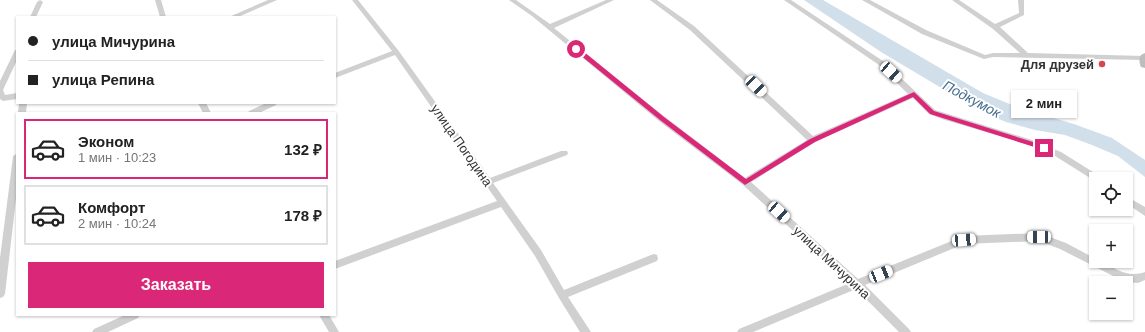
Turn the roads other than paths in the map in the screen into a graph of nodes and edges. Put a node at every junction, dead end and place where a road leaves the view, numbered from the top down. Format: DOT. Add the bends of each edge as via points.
graph roads {
  1 [pos="158,0"];
  2 [pos="274,0"];
  3 [pos="355,0"];
  4 [pos="512,0"];
  5 [pos="611,0"];
  6 [pos="653,0"];
  7 [pos="787,0"];
  8 [pos="865,0"];
  9 [pos="955,0"];
  10 [pos="1021,0"];
  11 [pos="40,2"];
  12 [pos="33,16"];
  13 [pos="163,16"];
  14 [pos="234,16"];
  15 [pos="549,27"];
  16 [pos="995,27"];
  17 [pos="396,52"];
  18 [pos="16,55"];
  19 [pos="1027,56"];
  20 [pos="1145,58"];
  21 [pos="1145,64"];
  22 [pos="336,76"];
  23 [pos="1,93"];
  24 [pos="914,94"];
  25 [pos="16,96"];
  26 [pos="271,104"];
  27 [pos="254,112"];
  28 [pos="812,140"];
  29 [pos="564,153"];
  30 [pos="16,165"];
  31 [pos="1089,173"];
  32 [pos="488,182"];
  33 [pos="745,182"];
  34 [pos="502,203"];
  35 [pos="1133,203"];
  36 [pos="1145,212"];
  37 [pos="654,258"];
  38 [pos="336,265"];
  39 [pos="1145,276"];
  40 [pos="857,284"];
  41 [pos="0,294"];
  42 [pos="562,295"];
  43 [pos="133,316"];
  44 [pos="325,316"];
  45 [pos="97,332"];
  46 [pos="334,332"];
  47 [pos="586,332"];
  48 [pos="742,332"];
  49 [pos="906,332"];
  1 -- 13 [label="street"];
  2 -- 14 [label="street"];
  3 -- 17 [label="street, улица Погодина"];
  4 -- 15 [label="street, улица Мичурина"];
  5 -- 15 [label="street"];
  6 -- 28 [label="street" via="692,28"];
  7 -- 24 [label="street" via="881,63"];
  8 -- 19 [label="street" via="924,32 984,57"];
  9 -- 16 [label="street"];
  10 -- 16 [label="street" via="1022,14"];
  11 -- 12 [label="street"];
  15 -- 33 [label="street, улица Мичурина"];
  16 -- 19 [label="street"];
  17 -- 22 [label="street"];
  17 -- 32 [label="street, улица Погодина"];
  18 -- 23 [label="street"];
  19 -- 20 [label="street"];
  20 -- 21 [label="main road"];
  23 -- 25 [label="street"];
  24 -- 28 [label="street"];
  24 -- 31 [label="street" via="932,112 1029,142 1058,154"];
  26 -- 27 [label="street"];
  28 -- 33 [label="street"];
  29 -- 32 [label="street"];
  30 -- 41 [label="street"];
  32 -- 34 [label="street, улица Погодина"];
  33 -- 40 [label="street, улица Мичурина"];
  34 -- 38 [label="street"];
  34 -- 42 [label="street, улица Погодина" via="538,253"];
  35 -- 36 [label="street"];
  37 -- 42 [label="street"];
  39 -- 40 [label="street" via="1138,279 1125,278 1063,246 1039,237 964,240"];
  40 -- 48 [label="street"];
  40 -- 49 [label="street, улица Мичурина"];
  42 -- 47 [label="street, улица Погодина"];
  43 -- 45 [label="street"];
  44 -- 46 [label="street"];
}
